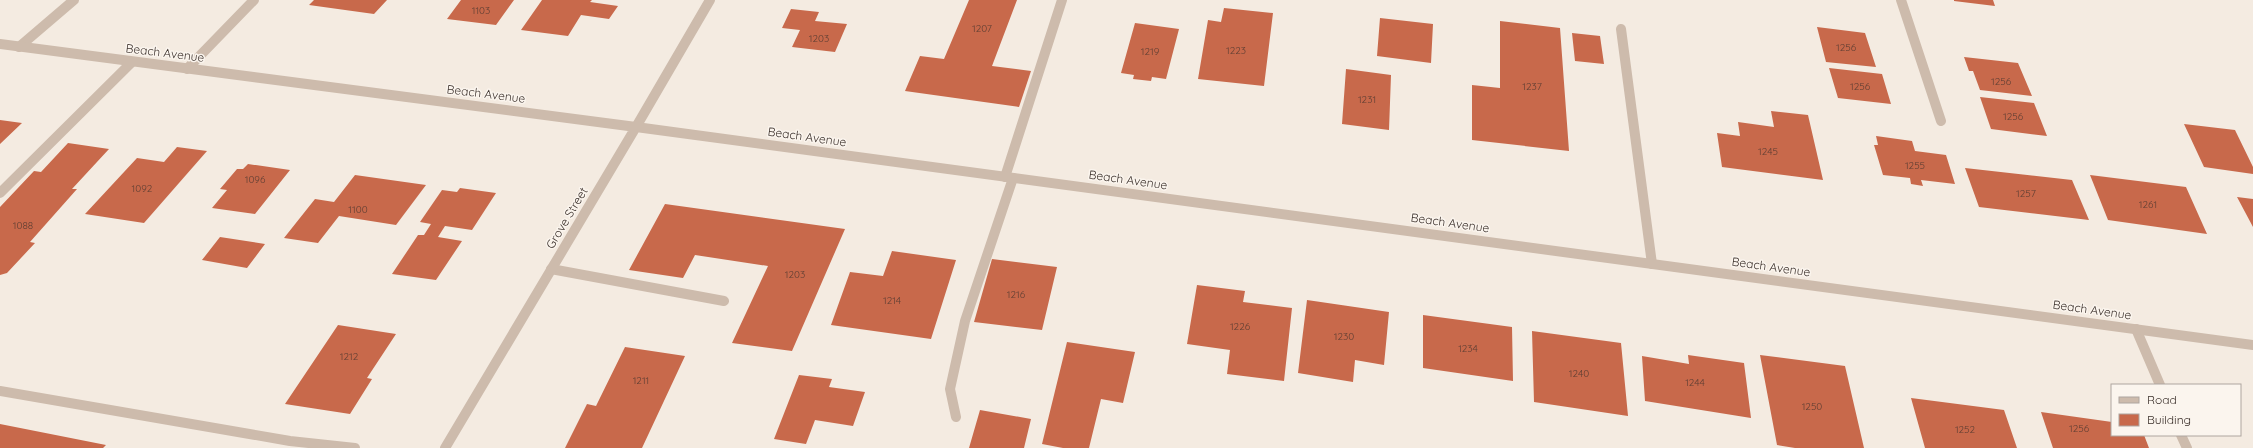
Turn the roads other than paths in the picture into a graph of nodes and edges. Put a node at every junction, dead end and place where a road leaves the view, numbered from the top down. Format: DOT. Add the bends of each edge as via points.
graph roads {
  1 [pos="74,0"];
  2 [pos="254,0"];
  3 [pos="710,0"];
  4 [pos="1062,0"];
  5 [pos="1901,0"];
  6 [pos="1621,29"];
  7 [pos="0,44"];
  8 [pos="19,47"];
  9 [pos="132,62"];
  10 [pos="187,68"];
  11 [pos="1941,121"];
  12 [pos="636,127"];
  13 [pos="1009,177"];
  14 [pos="0,193"];
  15 [pos="1652,264"];
  16 [pos="552,269"];
  17 [pos="724,301"];
  18 [pos="2136,329"];
  19 [pos="2253,345"];
  20 [pos="2160,384"];
  21 [pos="0,391"];
  22 [pos="956,416"];
  23 [pos="2181,436"];
  24 [pos="355,448"];
  25 [pos="445,448"];
  26 [pos="2187,448"];
  1 -- 8 [label="street"];
  2 -- 10 [label="street"];
  3 -- 12 [label="street, Grove Street"];
  4 -- 13 [label="street"];
  5 -- 11 [label="street"];
  6 -- 15 [label="street"];
  7 -- 8 [label="street, Beach Avenue"];
  8 -- 9 [label="street, Beach Avenue"];
  9 -- 10 [label="street, Beach Avenue"];
  9 -- 14 [label="street"];
  10 -- 12 [label="street, Beach Avenue"];
  12 -- 13 [label="street, Beach Avenue"];
  12 -- 16 [label="street, Grove Street"];
  13 -- 15 [label="street, Beach Avenue"];
  13 -- 22 [label="street" via="965,321 950,389"];
  15 -- 18 [label="street, Beach Avenue"];
  16 -- 17 [label="street"];
  16 -- 25 [label="street, Grove Street"];
  18 -- 19 [label="street, Beach Avenue"];
  18 -- 20 [label="street"];
  21 -- 24 [label="street" via="290,441"];
  23 -- 26 [label="street"];
}
